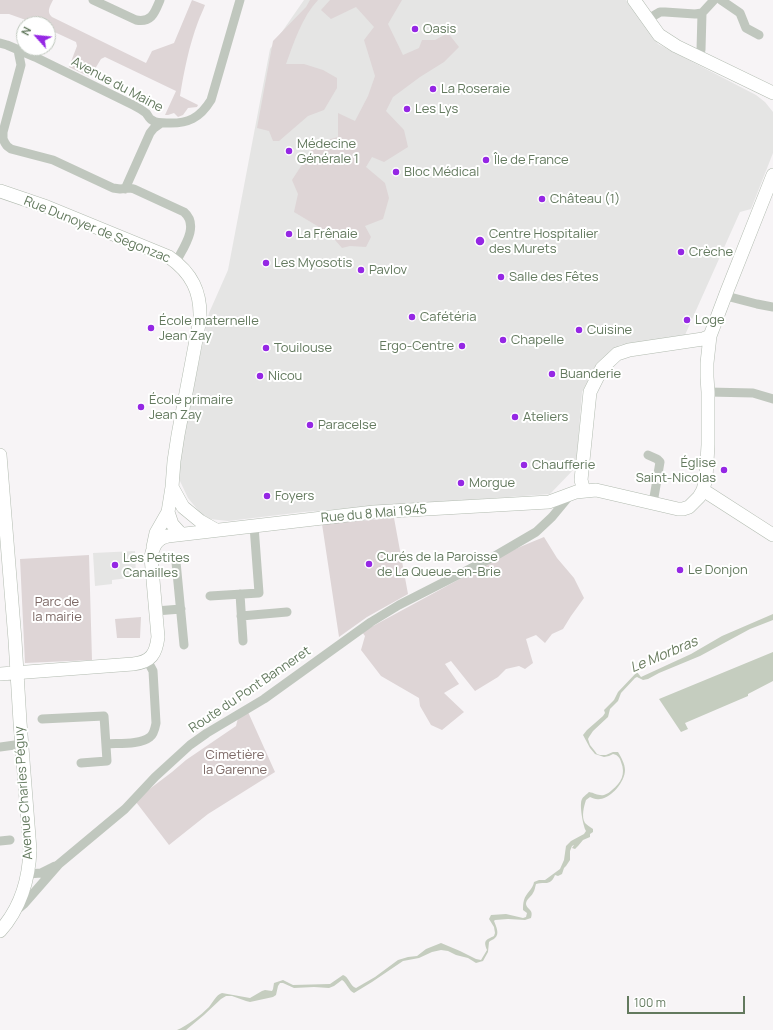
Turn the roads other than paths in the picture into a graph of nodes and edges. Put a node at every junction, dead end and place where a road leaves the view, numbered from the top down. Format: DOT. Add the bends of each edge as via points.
graph roads {
  1 [pos="93,0"];
  2 [pos="160,0"];
  3 [pos="240,0"];
  4 [pos="634,0"];
  5 [pos="714,0"];
  6 [pos="721,0"];
  7 [pos="702,13"];
  8 [pos="648,19"];
  9 [pos="759,35"];
  10 [pos="0,43"];
  11 [pos="16,49"];
  12 [pos="701,50"];
  13 [pos="19,56"];
  14 [pos="35,57"];
  15 [pos="21,65"];
  16 [pos="757,85"];
  17 [pos="773,93"];
  18 [pos="773,98"];
  19 [pos="161,123"];
  20 [pos="773,175"];
  21 [pos="125,189"];
  22 [pos="0,192"];
  23 [pos="176,262"];
  24 [pos="724,297"];
  25 [pos="773,307"];
  26 [pos="710,336"];
  27 [pos="708,392"];
  28 [pos="773,399"];
  29 [pos="0,455"];
  30 [pos="648,455"];
  31 [pos="172,487"];
  32 [pos="578,489"];
  33 [pos="703,490"];
  34 [pos="549,502"];
  35 [pos="653,503"];
  36 [pos="183,507"];
  37 [pos="168,512"];
  38 [pos="552,517"];
  39 [pos="254,526"];
  40 [pos="216,530"];
  41 [pos="772,532"];
  42 [pos="181,534"];
  43 [pos="152,551"];
  44 [pos="176,562"];
  45 [pos="240,594"];
  46 [pos="210,596"];
  47 [pos="181,609"];
  48 [pos="156,611"];
  49 [pos="287,612"];
  50 [pos="242,616"];
  51 [pos="243,641"];
  52 [pos="184,645"];
  53 [pos="147,660"];
  54 [pos="17,672"];
  55 [pos="0,674"];
  56 [pos="42,719"];
  57 [pos="22,744"];
  58 [pos="106,744"];
  59 [pos="0,747"];
  60 [pos="82,763"];
  61 [pos="10,840"];
  62 [pos="0,841"];
  63 [pos="59,864"];
  64 [pos="28,874"];
  65 [pos="14,912"];
  66 [pos="0,931"];
  1 -- 2 [label="street" via="142,21 154,14"];
  3 -- 19 [label="street, Avenue du Maine" via="213,95 206,109 190,120"];
  4 -- 8 [label="main road"];
  5 -- 7 [label="street"];
  6 -- 9 [label="street" via="740,13 746,28"];
  7 -- 8 [label="street" via="660,12"];
  7 -- 12 [label="street"];
  8 -- 16 [label="main road" via="659,34 676,46"];
  10 -- 11 [label="street, Avenue du Maine"];
  13 -- 15 [label="street"];
  14 -- 15 [label="street"];
  14 -- 19 [label="street, Avenue du Maine" via="132,105 145,112 152,121"];
  15 -- 21 [label="street" via="3,132 7,146 53,160 113,188"];
  16 -- 17 [label="main road"];
  16 -- 18 [label="main road"];
  19 -- 21 [label="street" via="150,133"];
  20 -- 24 [label="main road"];
  21 -- 23 [label="street" via="134,189 188,216 191,229"];
  22 -- 23 [label="main road, Rue Dunoyer de Segonzac" via="91,224"];
  23 -- 31 [label="main road, Rue Dunoyer de Segonzac" via="194,283 199,297 200,319 175,450"];
  24 -- 25 [label="street"];
  24 -- 26 [label="main road"];
  26 -- 27 [label="main road" via="707,363"];
  26 -- 32 [label="main road" via="629,350 618,354 602,368 590,392"];
  27 -- 28 [label="street" via="753,393"];
  27 -- 33 [label="main road" via="708,444"];
  29 -- 54 [label="main road, Avenue Charles Péguy"];
  30 -- 35 [label="street" via="660,462"];
  31 -- 36 [label="main road"];
  31 -- 37 [label="main road, Rue Dunoyer de Segonzac"];
  32 -- 34 [label="main road, Rue du 8 Mai 1945"];
  32 -- 35 [label="main road" via="596,490"];
  32 -- 38 [label="street, Route du Pont Banneret"];
  33 -- 35 [label="main road" via="699,497 683,509"];
  33 -- 41 [label="main road"];
  34 -- 38 [label="street" via="554,506"];
  34 -- 39 [label="main road, Rue du 8 Mai 1945" via="374,512"];
  36 -- 40 [label="main road"];
  36 -- 42 [label="main road" via="184,524"];
  37 -- 42 [label="main road" via="172,524"];
  37 -- 43 [label="main road" via="156,533"];
  38 -- 63 [label="street, Route du Pont Banneret" via="536,532 495,556 371,622 264,700 190,745 125,808"];
  39 -- 40 [label="main road, Rue du 8 Mai 1945"];
  39 -- 45 [label="street" via="260,593"];
  40 -- 42 [label="main road, Rue du 8 Mai 1945"];
  42 -- 43 [label="main road, Rue du 8 Mai 1945" via="163,537"];
  43 -- 48 [label="main road"];
  44 -- 47 [label="street"];
  45 -- 46 [label="street"];
  45 -- 50 [label="street"];
  47 -- 48 [label="street"];
  47 -- 52 [label="street"];
  48 -- 53 [label="main road" via="157,644"];
  49 -- 50 [label="street"];
  50 -- 51 [label="street"];
  53 -- 54 [label="main road" via="133,664"];
  53 -- 58 [label="street" via="153,671 155,730 151,736 137,742"];
  54 -- 55 [label="main road"];
  54 -- 57 [label="main road, Avenue Charles Péguy"];
  56 -- 58 [label="street" via="104,716"];
  57 -- 59 [label="street"];
  57 -- 64 [label="main road, Avenue Charles Péguy" via="30,839"];
  58 -- 60 [label="street" via="107,761"];
  61 -- 62 [label="street"];
  63 -- 64 [label="street" via="41,873"];
  63 -- 65 [label="street, Route du Pont Banneret"];
  64 -- 65 [label="main road, Avenue Charles Péguy"];
  65 -- 66 [label="main road, Avenue Charles Péguy"];
}
